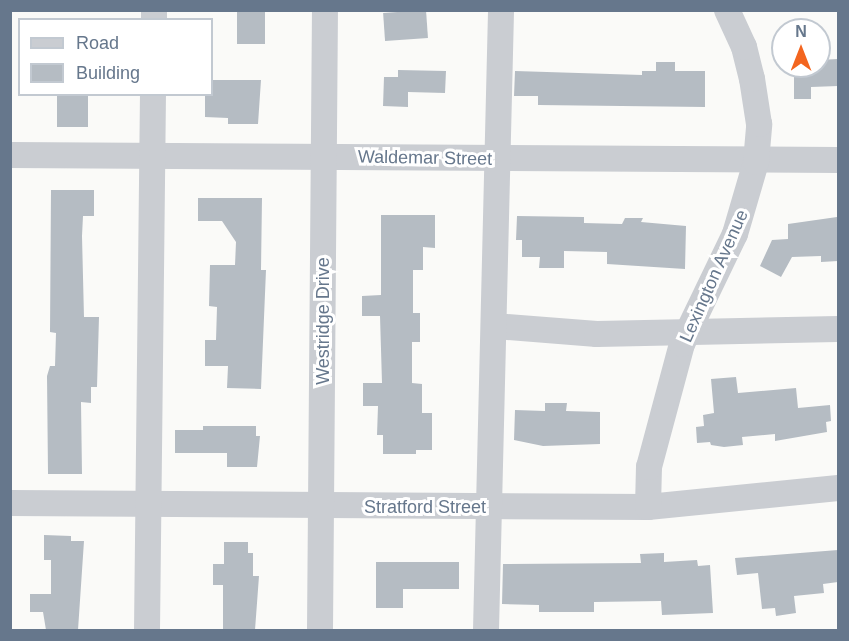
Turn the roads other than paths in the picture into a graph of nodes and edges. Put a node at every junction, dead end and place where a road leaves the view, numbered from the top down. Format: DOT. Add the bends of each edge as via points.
graph roads {
  1 [pos="325,10"];
  2 [pos="501,10"];
  3 [pos="727,10"];
  4 [pos="153,96"];
  5 [pos="10,155"];
  6 [pos="152,156"];
  7 [pos="324,157"];
  8 [pos="499,159"];
  9 [pos="838,160"];
  10 [pos="756,162"];
  11 [pos="495,326"];
  12 [pos="838,329"];
  13 [pos="687,332"];
  14 [pos="838,488"];
  15 [pos="10,503"];
  16 [pos="149,505"];
  17 [pos="322,507"];
  18 [pos="490,507"];
  19 [pos="648,507"];
  20 [pos="147,630"];
  21 [pos="320,630"];
  22 [pos="486,630"];
  1 -- 7 [label="street, Westridge Drive"];
  2 -- 8 [label="street"];
  3 -- 10 [label="street, Lexington Avenue" via="744,47 752,79 759,124"];
  4 -- 6 [label="street"];
  5 -- 6 [label="street, Waldemar Street"];
  6 -- 7 [label="street, Waldemar Street"];
  6 -- 16 [label="street"];
  7 -- 8 [label="street, Waldemar Street"];
  7 -- 17 [label="street, Westridge Drive"];
  8 -- 10 [label="street, Waldemar Street"];
  8 -- 11 [label="street"];
  9 -- 10 [label="street, Waldemar Street"];
  10 -- 13 [label="street, Lexington Avenue" via="735,234"];
  11 -- 13 [label="street" via="597,334"];
  11 -- 18 [label="street"];
  12 -- 13 [label="street"];
  13 -- 19 [label="street, Lexington Avenue" via="651,455"];
  14 -- 19 [label="street, Stratford Street"];
  15 -- 16 [label="street, Stratford Street"];
  16 -- 17 [label="street, Stratford Street"];
  16 -- 20 [label="street"];
  17 -- 18 [label="street, Stratford Street"];
  17 -- 21 [label="street, Westridge Drive"];
  18 -- 19 [label="street, Stratford Street"];
  18 -- 22 [label="street"];
}
